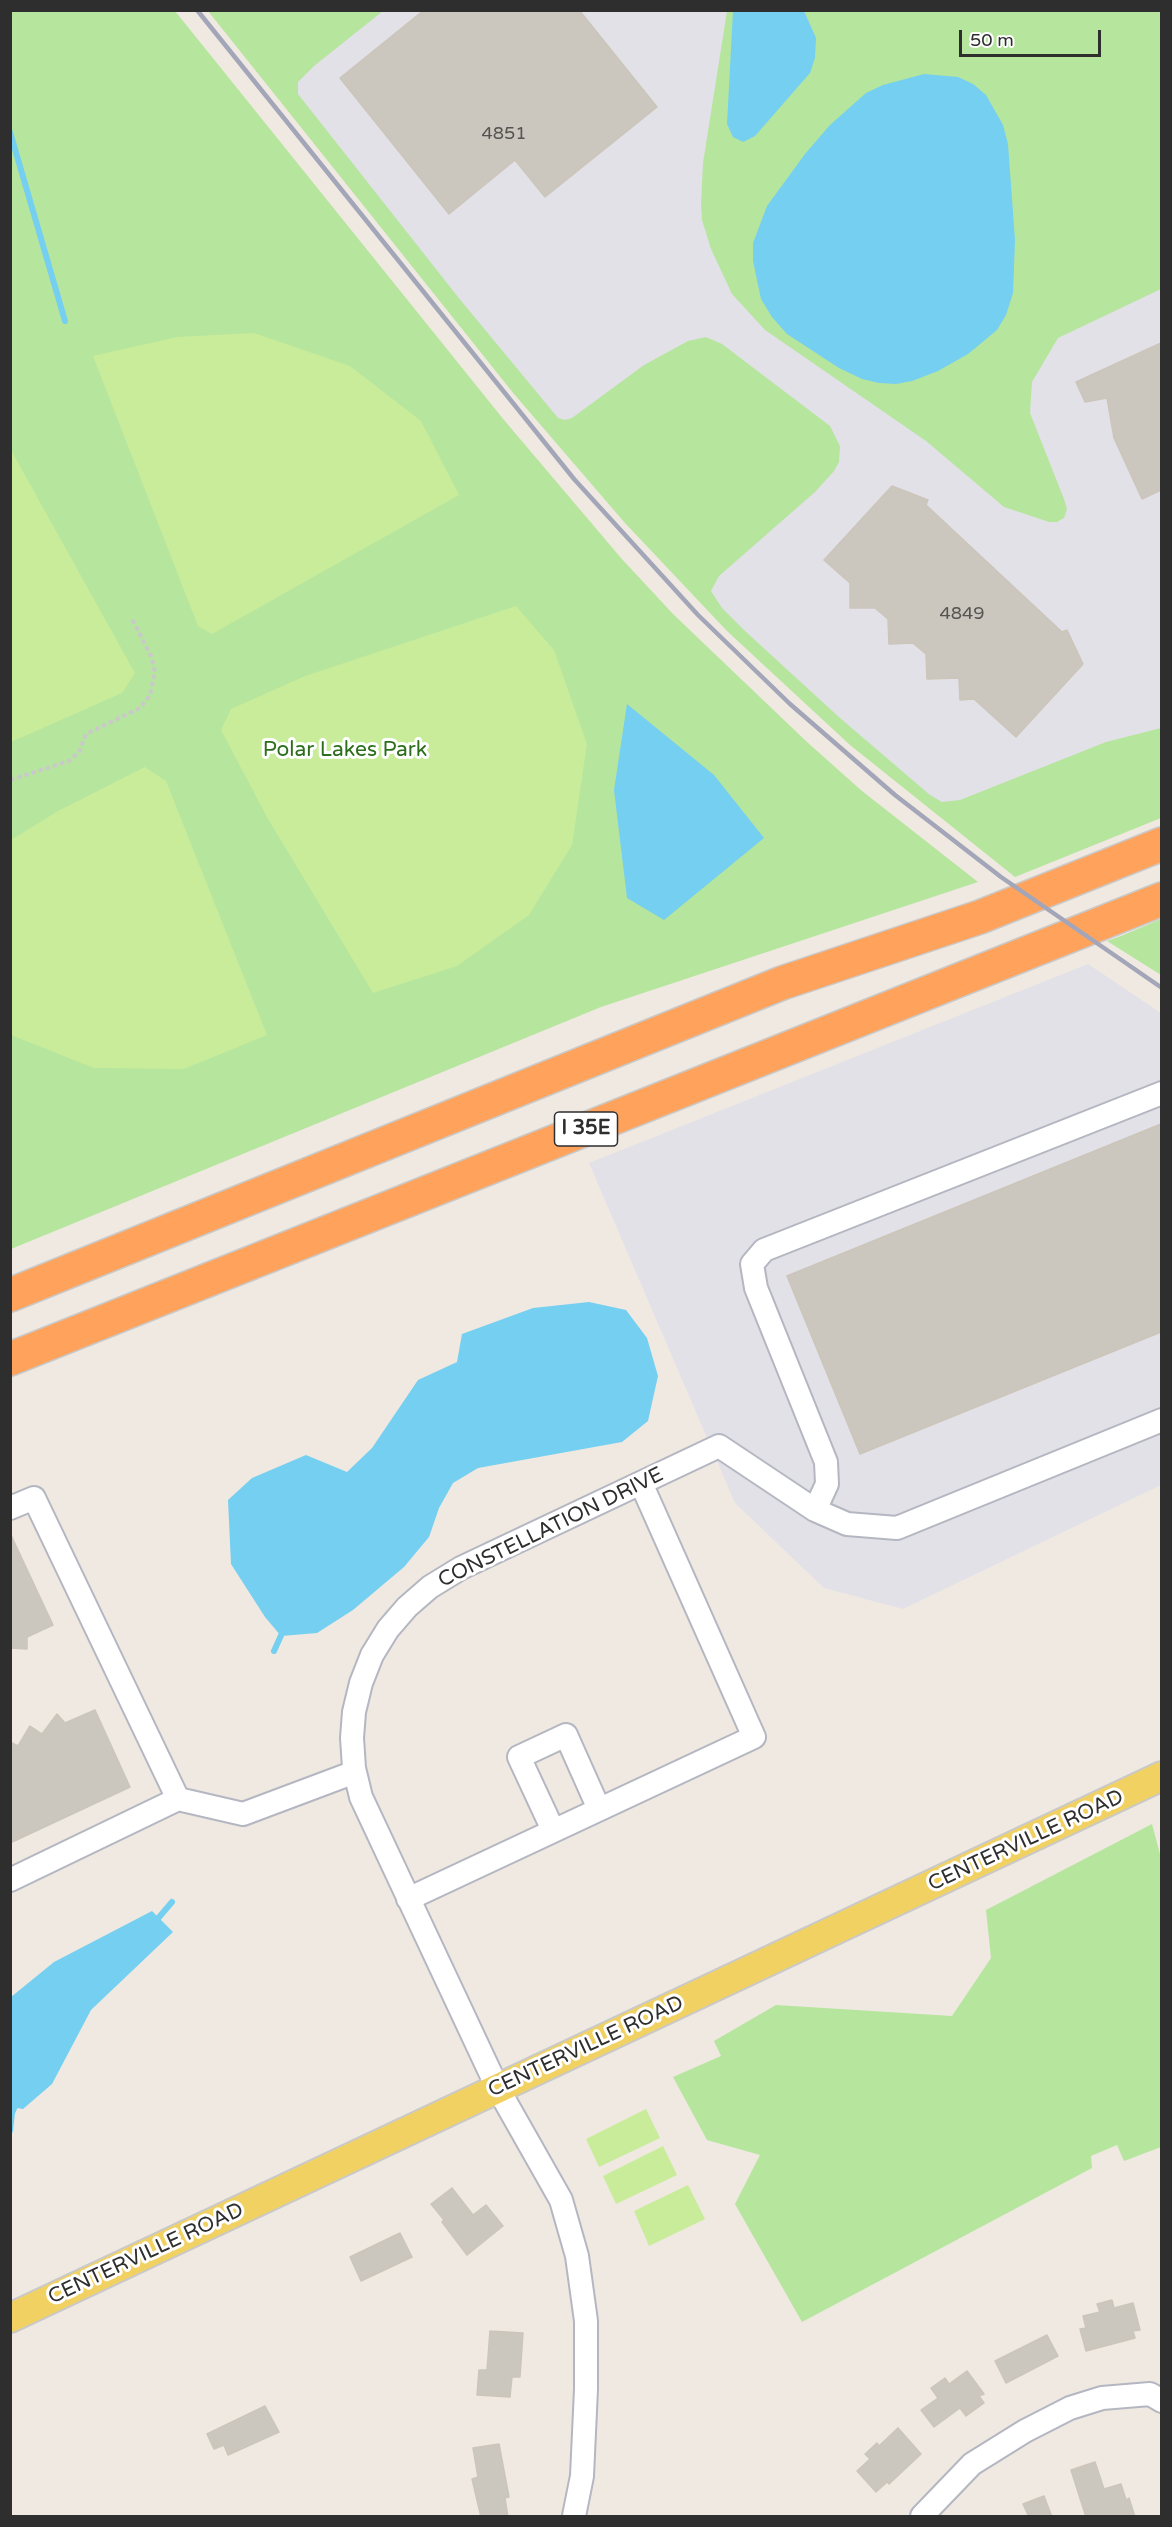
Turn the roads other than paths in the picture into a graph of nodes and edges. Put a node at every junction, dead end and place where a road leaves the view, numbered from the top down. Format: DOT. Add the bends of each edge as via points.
graph roads {
  1 [pos="1161,844"];
  2 [pos="1161,899"];
  3 [pos="1161,1093"];
  4 [pos="10,1295"];
  5 [pos="10,1359"];
  6 [pos="1161,1420"];
  7 [pos="641,1483"];
  8 [pos="10,1508"];
  9 [pos="815,1510"];
  10 [pos="355,1772"];
  11 [pos="1161,1776"];
  12 [pos="178,1798"];
  13 [pos="599,1809"];
  14 [pos="553,1830"];
  15 [pos="10,1880"];
  16 [pos="408,1899"];
  17 [pos="497,2087"];
  18 [pos="10,2318"];
  19 [pos="1161,2401"];
  20 [pos="574,2517"];
  21 [pos="922,2517"];
  1 -- 4 [label="highway" via="981,917 782,983"];
  2 -- 5 [label="highway, I 35E"];
  3 -- 9 [label="street" via="764,1250 752,1264 756,1287 826,1462 827,1484"];
  6 -- 9 [label="street" via="897,1528 847,1524"];
  7 -- 9 [label="street, CONSTELLATION DRIVE" via="719,1446"];
  7 -- 10 [label="street, CONSTELLATION DRIVE" via="461,1568 407,1607 388,1629 361,1683 352,1738"];
  7 -- 13 [label="street" via="754,1737"];
  8 -- 12 [label="street" via="34,1498"];
  10 -- 12 [label="street" via="243,1814"];
  10 -- 16 [label="street, CONSTELLATION DRIVE" via="370,1822"];
  11 -- 17 [label="main road, CENTERVILLE ROAD"];
  12 -- 15 [label="street"];
  13 -- 14 [label="street"];
  13 -- 14 [label="street" via="566,1735 519,1757"];
  14 -- 16 [label="street"];
  16 -- 17 [label="street, CONSTELLATION DRIVE"];
  17 -- 18 [label="main road, CENTERVILLE ROAD"];
  17 -- 20 [label="street, CONSTELLATION DRIVE" via="561,2200 577,2256 586,2321 586,2390 582,2476"];
  19 -- 21 [label="street" via="1150,2394 1102,2398 1070,2408 972,2464"];
}
